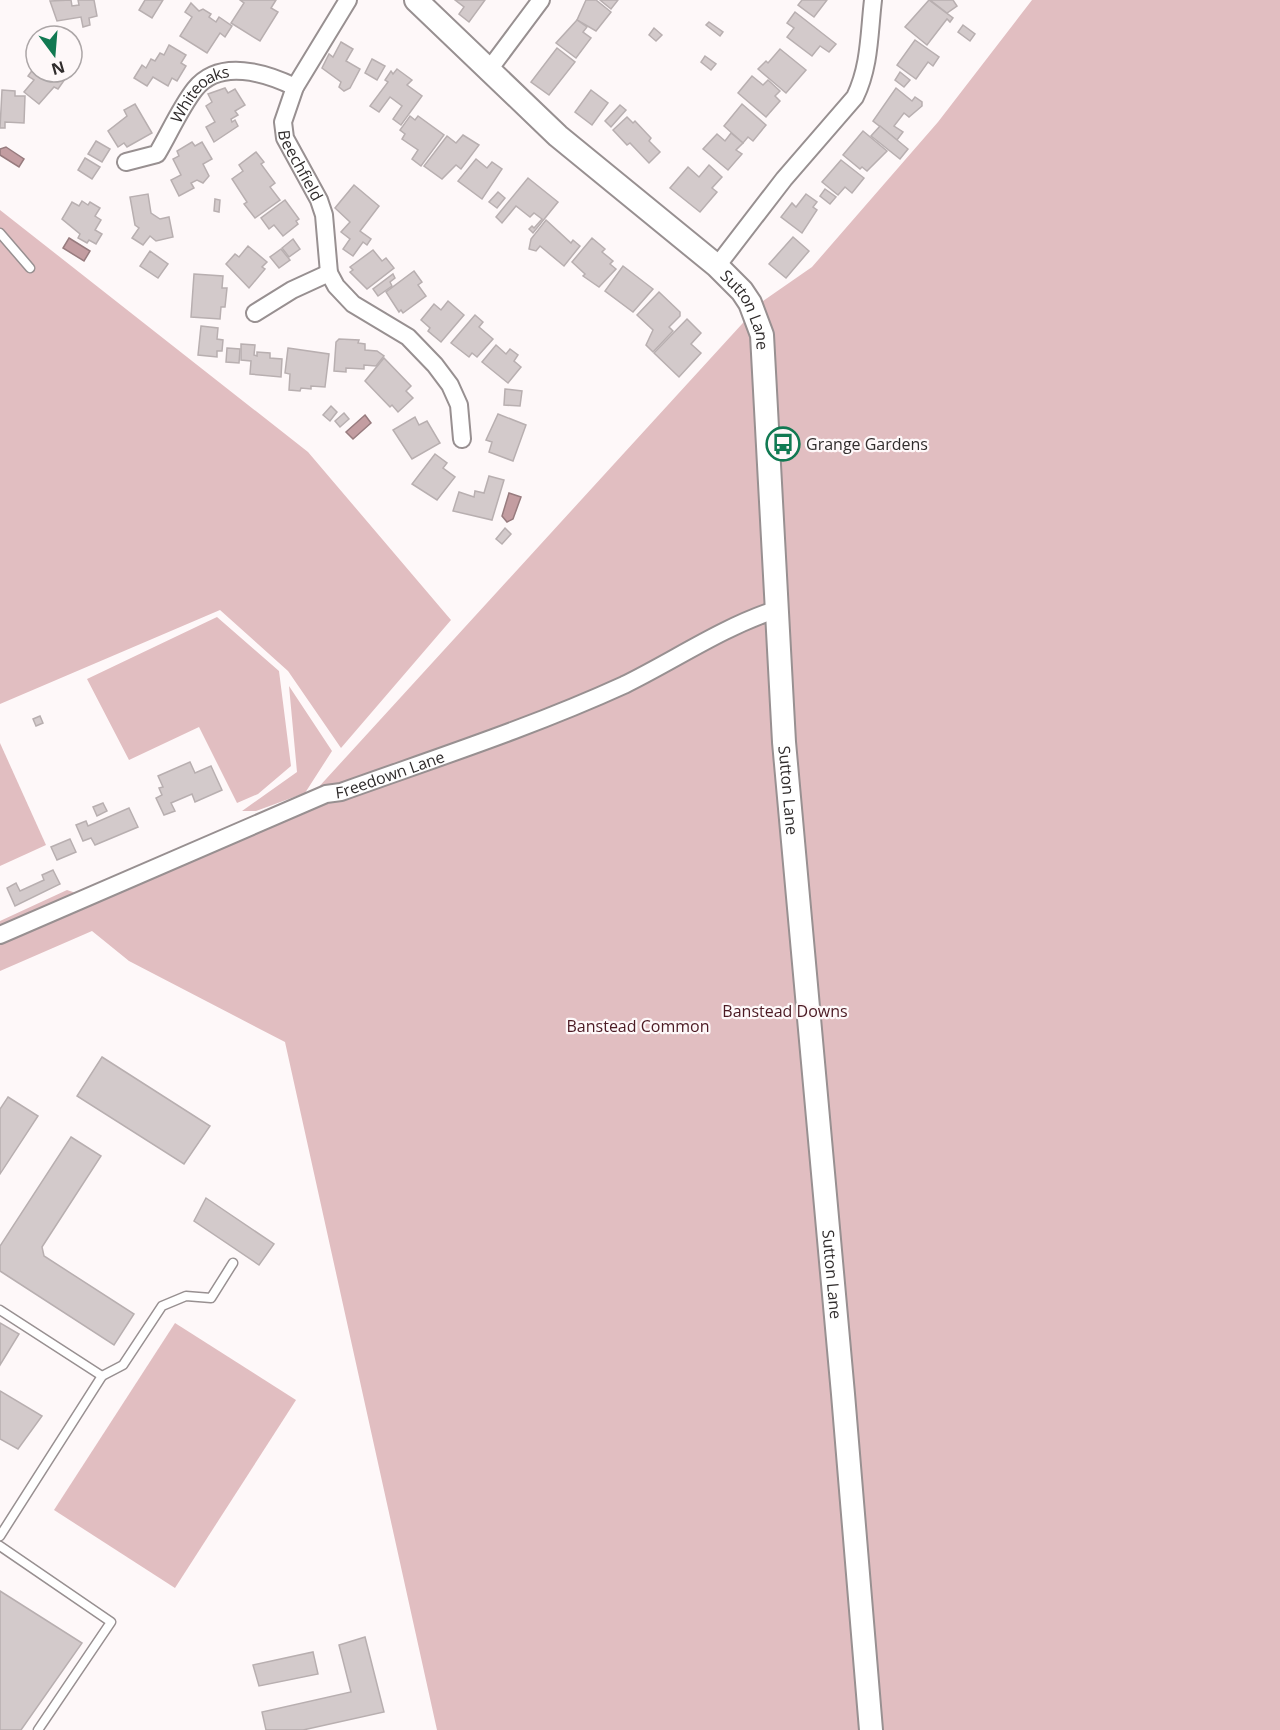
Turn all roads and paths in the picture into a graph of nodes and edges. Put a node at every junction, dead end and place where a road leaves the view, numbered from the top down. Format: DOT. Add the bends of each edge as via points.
graph roads {
  1 [pos="348,0"];
  2 [pos="416,0"];
  3 [pos="541,0"];
  4 [pos="873,0"];
  5 [pos="488,70"];
  6 [pos="295,87"];
  7 [pos="126,162"];
  8 [pos="0,233"];
  9 [pos="717,266"];
  10 [pos="30,268"];
  11 [pos="330,273"];
  12 [pos="255,313"];
  13 [pos="462,439"];
  14 [pos="775,610"];
  15 [pos="0,935"];
  16 [pos="232,1263"];
  17 [pos="0,1310"];
  18 [pos="102,1376"];
  19 [pos="0,1536"];
  20 [pos="0,1546"];
  21 [pos="38,1730"];
  22 [pos="871,1730"];
  1 -- 6 [label="street, Beechfield"];
  2 -- 5 [label="main road, Sutton Lane"];
  3 -- 5 [label="street"];
  4 -- 9 [label="street" via="868,56 855,97 784,179"];
  5 -- 9 [label="main road, Sutton Lane" via="558,136"];
  6 -- 7 [label="street, Whiteoaks" via="265,73 249,71 219,74 205,80 195,89 157,154"];
  6 -- 11 [label="street, Beechfield" via="283,122 285,138 324,215"];
  8 -- 10 [label="lane"];
  9 -- 14 [label="main road, Sutton Lane" via="750,303 762,334"];
  11 -- 12 [label="street"];
  11 -- 13 [label="street, Beechfield" via="352,304 408,337 435,365 459,405"];
  14 -- 15 [label="street, Freedown Lane" via="744,620 625,684 522,728 326,794"];
  14 -- 22 [label="main road, Sutton Lane"];
  16 -- 18 [label="lane" via="211,1298 186,1296 162,1306 123,1365"];
  17 -- 18 [label="lane"];
  18 -- 19 [label="lane"];
  20 -- 21 [label="lane" via="111,1622"];
}
